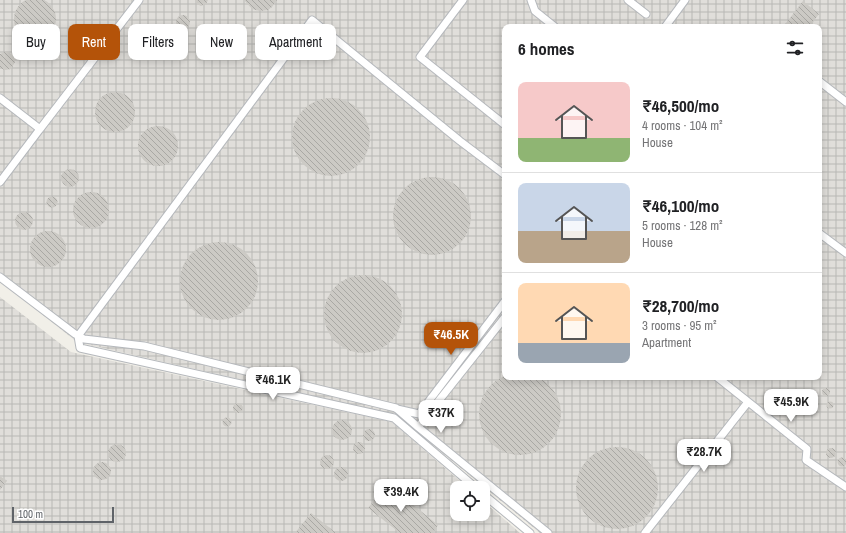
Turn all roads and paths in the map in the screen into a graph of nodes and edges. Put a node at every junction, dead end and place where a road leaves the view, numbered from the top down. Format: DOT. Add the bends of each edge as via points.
graph roads {
  1 [pos="139,0"];
  2 [pos="463,0"];
  3 [pos="531,0"];
  4 [pos="628,0"];
  5 [pos="685,0"];
  6 [pos="646,14"];
  7 [pos="551,24"];
  8 [pos="667,24"];
  9 [pos="822,83"];
  10 [pos="0,98"];
  11 [pos="846,102"];
  12 [pos="502,123"];
  13 [pos="40,128"];
  14 [pos="502,173"];
  15 [pos="0,182"];
  16 [pos="822,235"];
  17 [pos="846,253"];
  18 [pos="0,277"];
  19 [pos="502,305"];
  20 [pos="502,321"];
  21 [pos="78,336"];
  22 [pos="721,380"];
  23 [pos="748,402"];
  24 [pos="396,408"];
  25 [pos="418,427"];
  26 [pos="468,481"];
  27 [pos="846,487"];
  28 [pos="490,500"];
  29 [pos="530,533"];
  30 [pos="548,533"];
  31 [pos="645,533"];
  1 -- 13 [label="street"];
  2 -- 12 [label="street" via="420,57"];
  3 -- 7 [label="street" via="535,11"];
  4 -- 6 [label="street"];
  5 -- 8 [label="street"];
  9 -- 11 [label="street"];
  10 -- 13 [label="street"];
  13 -- 15 [label="street"];
  14 -- 21 [label="street" via="312,20"];
  16 -- 17 [label="street"];
  18 -- 21 [label="street"];
  19 -- 24 [label="street" via="419,414"];
  20 -- 25 [label="street"];
  21 -- 24 [label="street" via="84,339 144,346"];
  21 -- 26 [label="street" via="80,348 394,418"];
  22 -- 23 [label="street"];
  23 -- 27 [label="street" via="807,449 806,460"];
  23 -- 31 [label="street"];
  24 -- 25 [label="street"];
  25 -- 30 [label="street"];
  28 -- 29 [label="street"];
}
